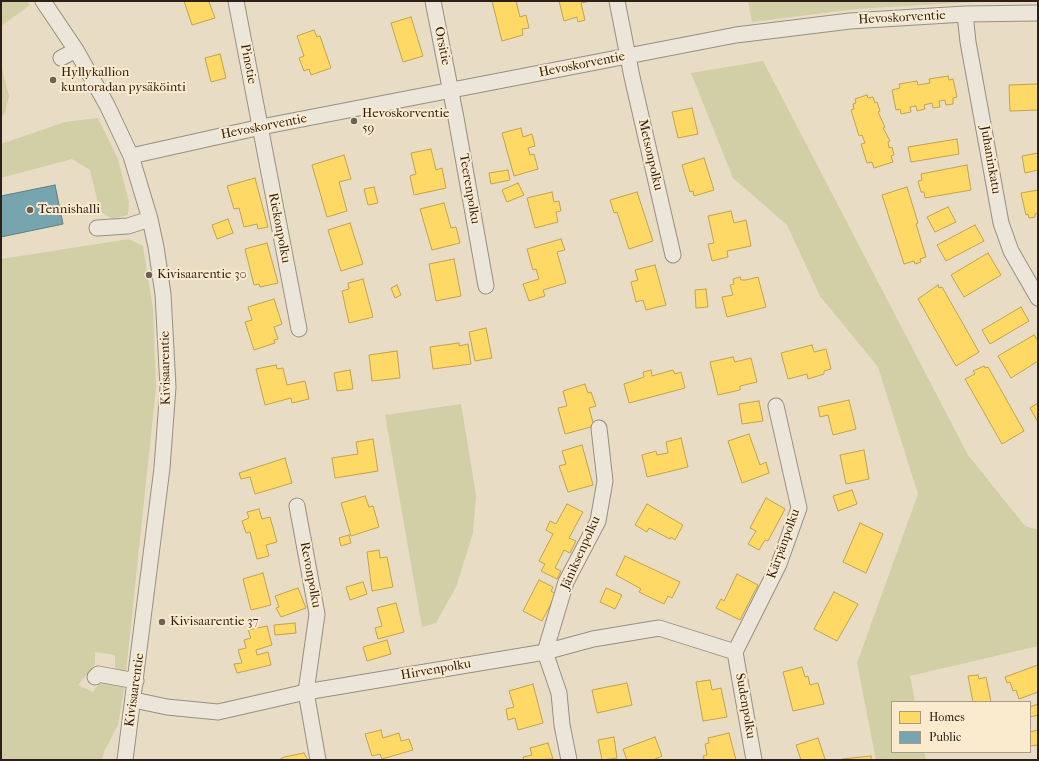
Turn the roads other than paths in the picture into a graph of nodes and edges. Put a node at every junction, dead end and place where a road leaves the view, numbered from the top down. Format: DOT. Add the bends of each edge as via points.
graph roads {
  1 [pos="43,1"];
  2 [pos="236,1"];
  3 [pos="433,1"];
  4 [pos="617,1"];
  5 [pos="1038,13"];
  6 [pos="965,14"];
  7 [pos="76,50"];
  8 [pos="628,56"];
  9 [pos="61,58"];
  10 [pos="451,91"];
  11 [pos="261,127"];
  12 [pos="131,156"];
  13 [pos="150,219"];
  14 [pos="97,228"];
  15 [pos="673,255"];
  16 [pos="486,286"];
  17 [pos="1038,298"];
  18 [pos="298,329"];
  19 [pos="776,406"];
  20 [pos="599,428"];
  21 [pos="297,506"];
  22 [pos="545,652"];
  23 [pos="735,652"];
  24 [pos="95,677"];
  25 [pos="136,681"];
  26 [pos="306,692"];
  27 [pos="134,700"];
  28 [pos="125,760"];
  29 [pos="318,760"];
  30 [pos="569,760"];
  31 [pos="754,760"];
  1 -- 7 [label="street, Kivisaarentie"];
  2 -- 11 [label="street, Pinotie"];
  3 -- 10 [label="street, Orsitie"];
  4 -- 8 [label="street, Metsonpolku"];
  5 -- 6 [label="street, Hevoskorventie"];
  6 -- 8 [label="street, Hevoskorventie" via="850,21 736,36"];
  6 -- 17 [label="street, Juhaninkatu" via="1001,223 1011,251"];
  7 -- 9 [label="street"];
  7 -- 12 [label="street, Kivisaarentie" via="107,105"];
  8 -- 10 [label="street, Hevoskorventie"];
  8 -- 15 [label="street, Metsonpolku"];
  10 -- 11 [label="street, Hevoskorventie"];
  10 -- 16 [label="street, Teerenpolku"];
  11 -- 12 [label="street, Hevoskorventie"];
  11 -- 18 [label="street, Riekonpolku"];
  12 -- 13 [label="street, Kivisaarentie"];
  13 -- 14 [label="street" via="128,226"];
  13 -- 25 [label="street, Kivisaarentie" via="163,294 168,387 162,468"];
  19 -- 23 [label="street, Kärpänpolku" via="799,508 779,564"];
  20 -- 22 [label="street, Jäniksenpolku" via="606,481 598,521 566,582"];
  21 -- 26 [label="street, Revonpolku" via="317,614"];
  22 -- 23 [label="street, Hirvenpolku" via="593,639 659,628"];
  22 -- 26 [label="street, Hirvenpolku"];
  22 -- 30 [label="street" via="559,693"];
  23 -- 31 [label="street, Sudenpolku"];
  24 -- 25 [label="street" via="98,674"];
  25 -- 27 [label="street, Kivisaarentie"];
  26 -- 27 [label="street, Hirvenpolku" via="218,712 167,707"];
  26 -- 29 [label="street, Revonpolku"];
  27 -- 28 [label="street, Kivisaarentie"];
}
